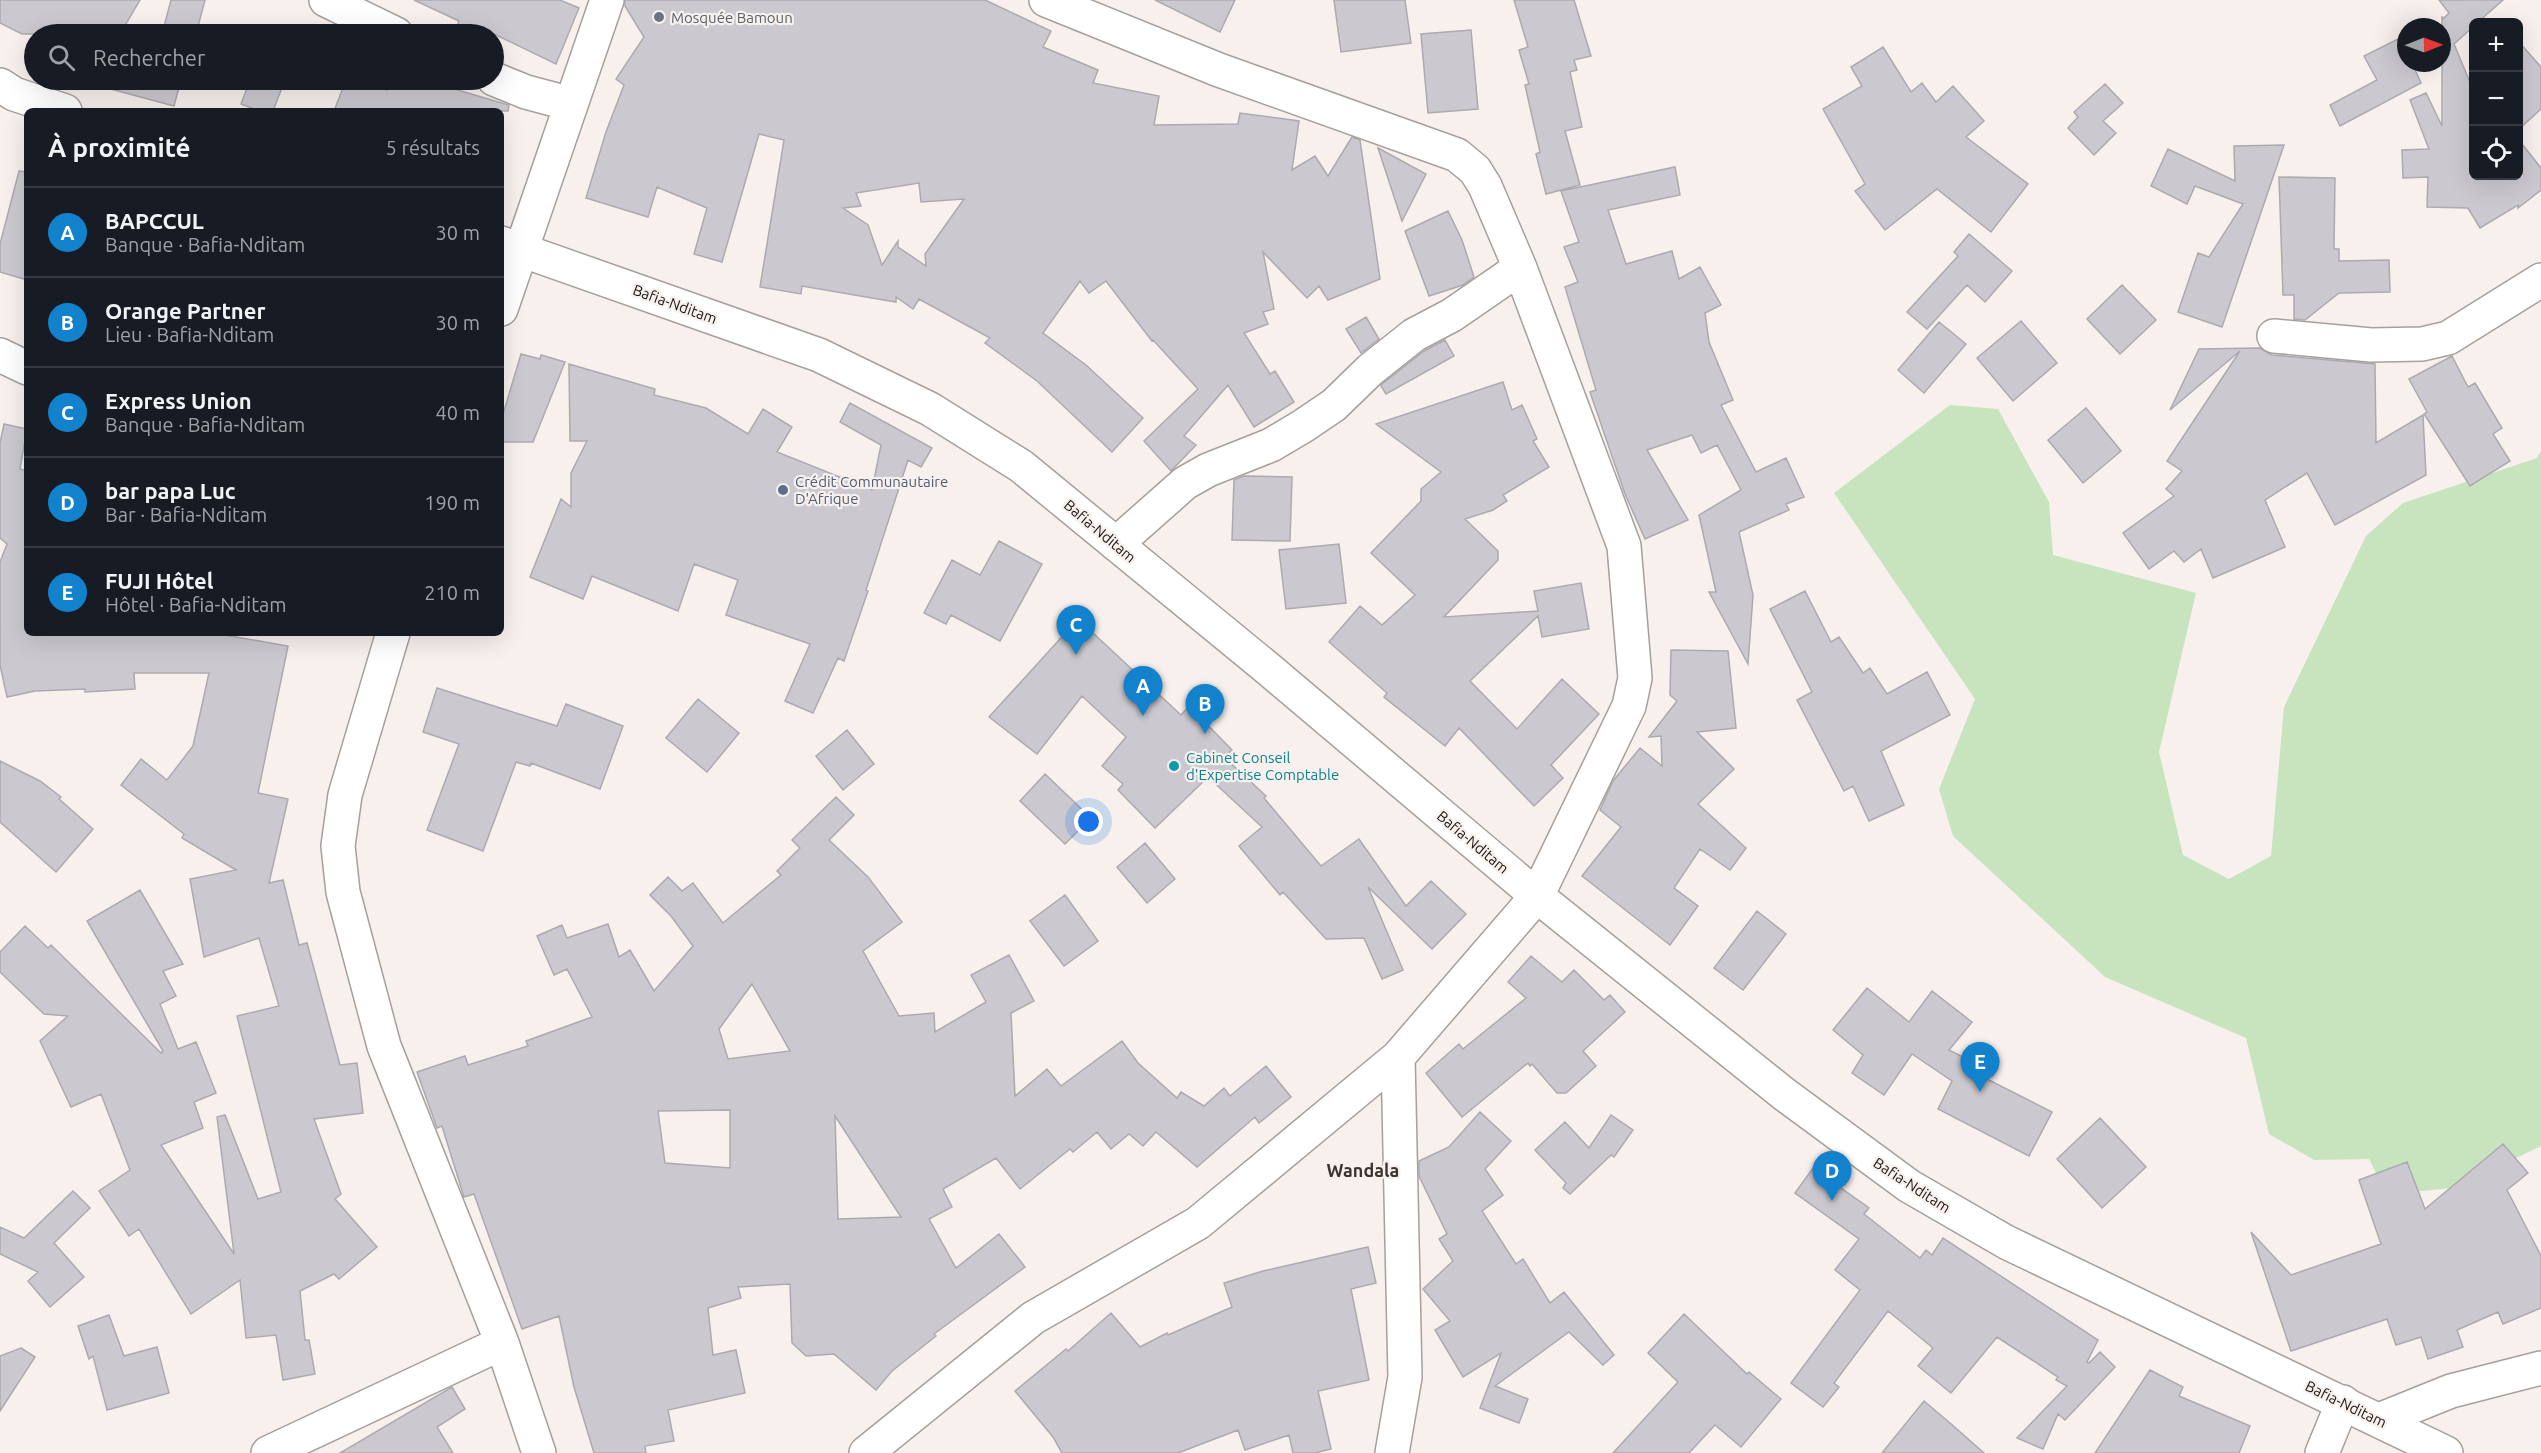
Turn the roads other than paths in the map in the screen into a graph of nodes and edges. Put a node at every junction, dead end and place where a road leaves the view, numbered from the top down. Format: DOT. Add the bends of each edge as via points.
graph roads {
  1 [pos="326,0"];
  2 [pos="607,0"];
  3 [pos="1046,0"];
  4 [pos="375,24"];
  5 [pos="504,83"];
  6 [pos="0,85"];
  7 [pos="571,104"];
  8 [pos="56,108"];
  9 [pos="511,246"];
  10 [pos="1520,268"];
  11 [pos="2541,280"];
  12 [pos="504,290"];
  13 [pos="2274,336"];
  14 [pos="0,355"];
  15 [pos="24,367"];
  16 [pos="1116,543"];
  17 [pos="392,636"];
  18 [pos="1537,896"];
  19 [pos="1398,1057"];
  20 [pos="502,1343"];
  21 [pos="2541,1368"];
  22 [pos="2343,1402"];
  23 [pos="2379,1420"];
  24 [pos="268,1453"];
  25 [pos="539,1453"];
  26 [pos="866,1453"];
  27 [pos="1392,1453"];
  28 [pos="2322,1453"];
  29 [pos="2446,1453"];
  1 -- 4 [label="street"];
  2 -- 7 [label="street"];
  3 -- 10 [label="street" via="1219,70 1457,155 1475,170 1485,186"];
  5 -- 7 [label="street"];
  6 -- 8 [label="street" via="14,94"];
  7 -- 9 [label="street"];
  9 -- 12 [label="street"];
  9 -- 16 [label="street, Bafia-Nditam" via="819,355 930,409 1021,465"];
  10 -- 16 [label="street" via="1452,315 1414,335 1334,405 1303,426 1271,445 1185,483"];
  10 -- 18 [label="street" via="1624,546 1635,678 1629,706"];
  11 -- 13 [label="street" via="2448,338 2422,344 2371,345"];
  14 -- 15 [label="street"];
  16 -- 18 [label="street, Bafia-Nditam"];
  17 -- 20 [label="street" via="345,795 338,846 343,892 384,1046"];
  18 -- 19 [label="street"];
  18 -- 22 [label="street, Bafia-Nditam" via="1784,1094 1909,1186 2006,1242"];
  19 -- 26 [label="street" via="1198,1223 1033,1318"];
  19 -- 27 [label="street" via="1405,1377"];
  20 -- 24 [label="street"];
  20 -- 25 [label="street"];
  21 -- 23 [label="street" via="2451,1390"];
  22 -- 23 [label="street, Bafia-Nditam"];
  22 -- 28 [label="street"];
  23 -- 29 [label="street, Bafia-Nditam"];
}
